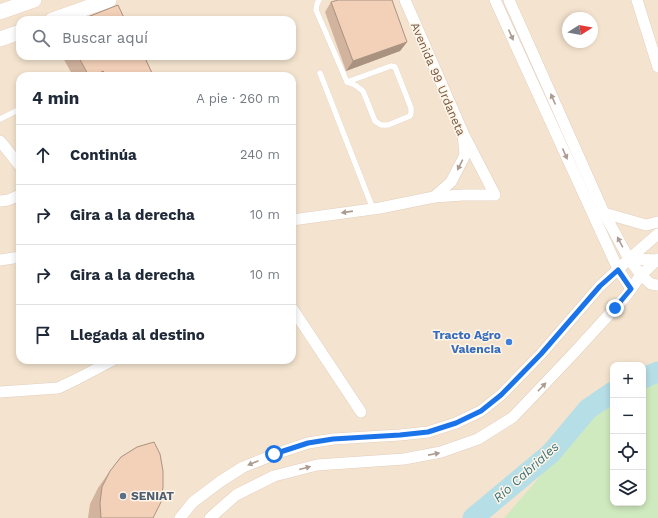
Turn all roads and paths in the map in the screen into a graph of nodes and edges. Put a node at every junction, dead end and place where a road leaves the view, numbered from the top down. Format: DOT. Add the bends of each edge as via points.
graph roads {
  1 [pos="34,0"];
  2 [pos="109,0"];
  3 [pos="319,0"];
  4 [pos="405,0"];
  5 [pos="495,0"];
  6 [pos="509,0"];
  7 [pos="637,0"];
  8 [pos="0,12"];
  9 [pos="63,16"];
  10 [pos="16,33"];
  11 [pos="0,39"];
  12 [pos="658,67"];
  13 [pos="320,73"];
  14 [pos="347,82"];
  15 [pos="16,111"];
  16 [pos="0,119"];
  17 [pos="463,133"];
  18 [pos="1,145"];
  19 [pos="16,162"];
  20 [pos="16,197"];
  21 [pos="434,197"];
  22 [pos="0,201"];
  23 [pos="373,209"];
  24 [pos="604,213"];
  25 [pos="296,219"];
  26 [pos="658,222"];
  27 [pos="658,234"];
  28 [pos="16,258"];
  29 [pos="629,259"];
  30 [pos="0,260"];
  31 [pos="658,260"];
  32 [pos="618,270"];
  33 [pos="641,275"];
  34 [pos="658,285"];
  35 [pos="631,289"];
  36 [pos="296,314"];
  37 [pos="105,364"];
  38 [pos="0,392"];
  39 [pos="362,412"];
  40 [pos="180,518"];
  41 [pos="210,518"];
  1 -- 8 [label="main road"];
  2 -- 9 [label="main road"];
  3 -- 14 [label="lane" via="316,10"];
  4 -- 17 [label="street, Avenida 99 Urdaneta"];
  5 -- 32 [label="street, one-way"];
  24 -- 6 [label="street, one-way"];
  7 -- 12 [label="street"];
  10 -- 11 [label="main road"];
  13 -- 23 [label="lane"];
  14 -- 14 [label="lane" via="363,92 374,121 381,125 388,125 410,116 411,108 395,67 391,66"];
  15 -- 16 [label="lane"];
  17 -- 21 [label="street, Avenida 99 Urdaneta, one-way" via="465,155 451,182"];
  17 -- 21 [label="street" via="495,195"];
  18 -- 19 [label="street"];
  20 -- 22 [label="street"];
  21 -- 23 [label="street"];
  23 -- 25 [label="street, one-way"];
  24 -- 26 [label="street" via="646,225"];
  29 -- 24 [label="street, one-way"];
  27 -- 29 [label="street"];
  28 -- 30 [label="street"];
  29 -- 31 [label="street"];
  29 -- 32 [label="street"];
  29 -- 33 [label="street"];
  31 -- 33 [label="street"];
  32 -- 35 [label="street"];
  32 -- 40 [label="street, one-way" via="600,286 541,354 501,395 481,411 428,432 333,439 308,443 277,453 243,467 221,480 193,502"];
  33 -- 34 [label="street" via="651,284"];
  33 -- 35 [label="street"];
  41 -- 35 [label="street, one-way" via="236,495 274,476 317,465 404,460 441,452 478,439 513,417"];
  36 -- 39 [label="street"];
  37 -- 38 [label="street" via="58,388"];
}
